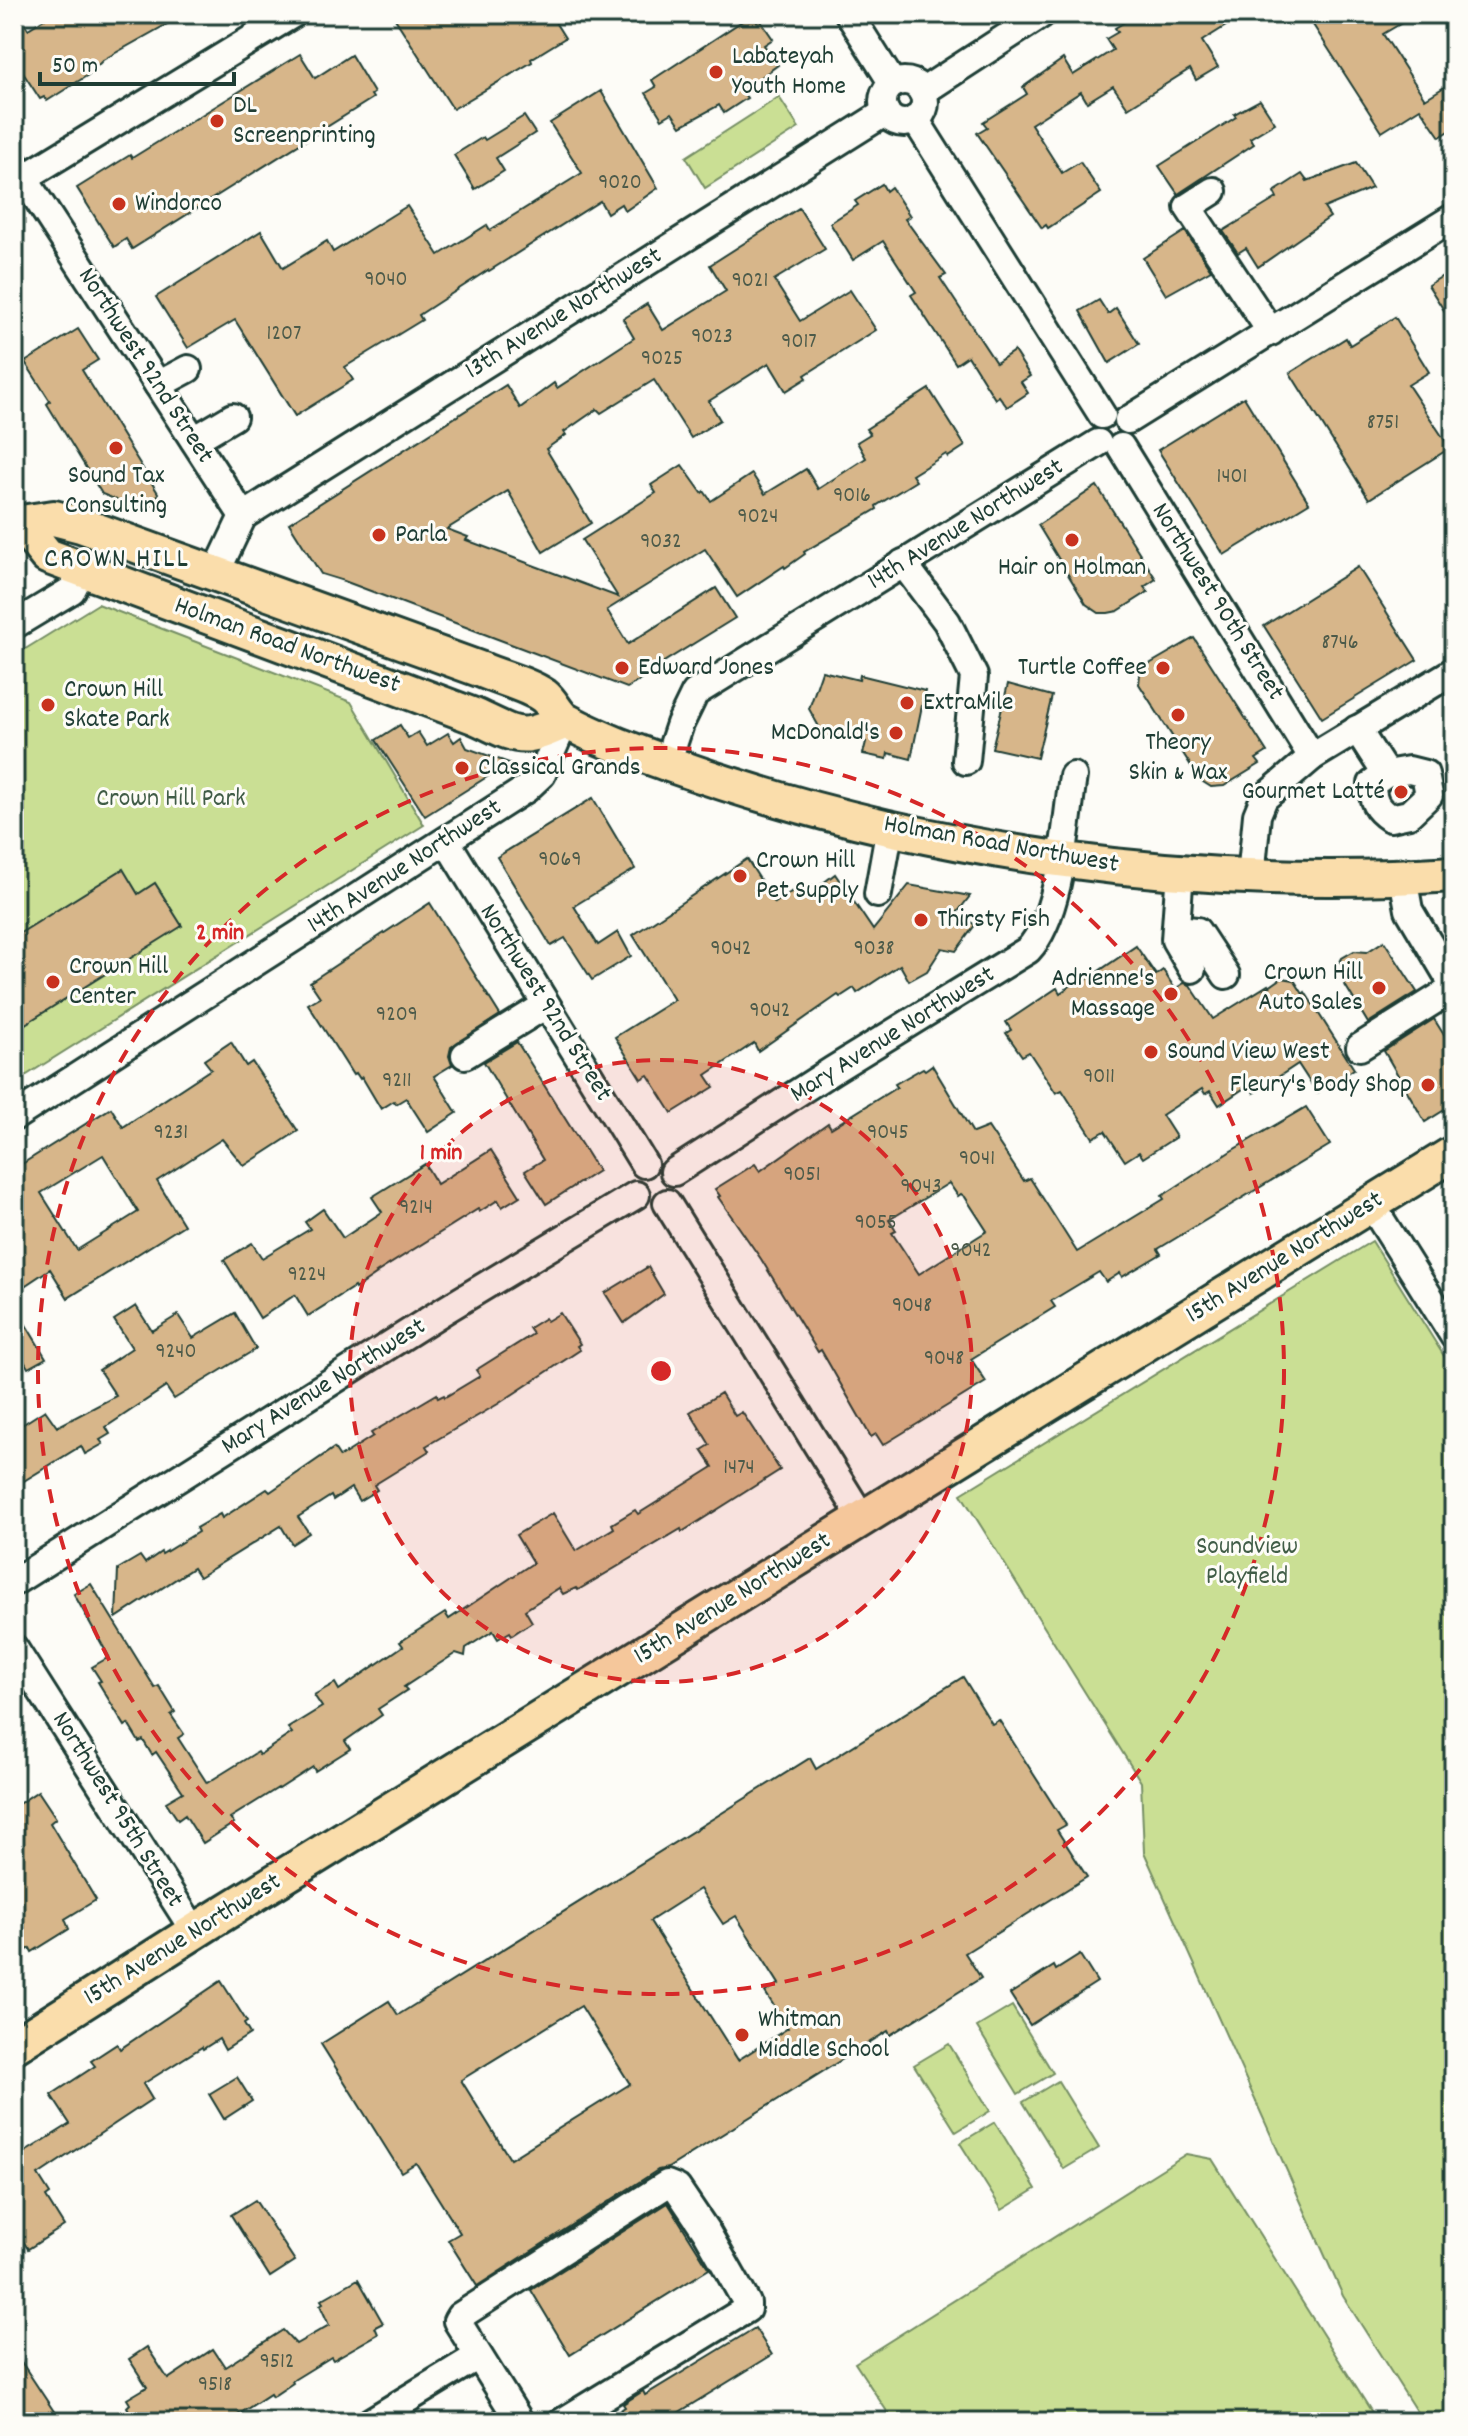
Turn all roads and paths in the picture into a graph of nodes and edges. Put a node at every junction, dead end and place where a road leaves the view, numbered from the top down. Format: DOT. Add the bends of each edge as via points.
graph roads {
  1 [pos="293,14"];
  2 [pos="849,14"];
  3 [pos="1042,14"];
  4 [pos="893,84"];
  5 [pos="922,92"];
  6 [pos="886,112"];
  7 [pos="915,119"];
  8 [pos="17,175"];
  9 [pos="1213,191"];
  10 [pos="1454,217"];
  11 [pos="1271,332"];
  12 [pos="188,369"];
  13 [pos="158,385"];
  14 [pos="1102,415"];
  15 [pos="233,417"];
  16 [pos="1128,420"];
  17 [pos="194,440"];
  18 [pos="1110,445"];
  19 [pos="243,516"];
  20 [pos="17,522"];
  21 [pos="903,563"];
  22 [pos="82,570"];
  23 [pos="216,573"];
  24 [pos="14,625"];
  25 [pos="1454,671"];
  26 [pos="565,721"];
  27 [pos="1357,729"];
  28 [pos="1312,757"];
  29 [pos="966,761"];
  30 [pos="667,763"];
  31 [pos="1386,774"];
  32 [pos="1073,776"];
  33 [pos="890,827"];
  34 [pos="447,842"];
  35 [pos="1060,859"];
  36 [pos="1180,871"];
  37 [pos="1454,874"];
  38 [pos="1251,877"];
  39 [pos="1403,877"];
  40 [pos="878,894"];
  41 [pos="1176,929"];
  42 [pos="1192,969"];
  43 [pos="1226,975"];
  44 [pos="1454,987"];
  45 [pos="546,1005"];
  46 [pos="1360,1047"];
  47 [pos="465,1055"];
  48 [pos="14,1117"];
  49 [pos="1454,1153"];
  50 [pos="644,1164"];
  51 [pos="674,1172"];
  52 [pos="636,1195"];
  53 [pos="667,1203"];
  54 [pos="1371,1204"];
  55 [pos="1454,1336"];
  56 [pos="863,1519"];
  57 [pos="14,1582"];
  58 [pos="14,1648"];
  59 [pos="195,1932"];
  60 [pos="14,2046"];
  61 [pos="478,2356"];
  62 [pos="370,2422"];
  63 [pos="520,2422"];
  64 [pos="562,2422"];
  1 -- 8 [label="street"];
  2 -- 4 [label="street"];
  3 -- 5 [label="street"];
  4 -- 5 [label="street" via="909,81"];
  4 -- 6 [label="street" via="884,96"];
  5 -- 7 [label="street" via="925,103"];
  6 -- 7 [label="street" via="899,122"];
  6 -- 19 [label="street, 13th Avenue Northwest"];
  7 -- 14 [label="street"];
  8 -- 13 [label="street, Northwest 92nd Street"];
  9 -- 11 [label="street" via="1188,207"];
  10 -- 11 [label="street"];
  11 -- 16 [label="street"];
  12 -- 13 [label="street"];
  13 -- 17 [label="street, Northwest 92nd Street"];
  14 -- 16 [label="street" via="1117,412"];
  14 -- 18 [label="street" via="1093,428"];
  15 -- 17 [label="street"];
  16 -- 18 [label="street" via="1130,436"];
  17 -- 19 [label="street, Northwest 92nd Street"];
  18 -- 21 [label="street, 14th Avenue Northwest"];
  18 -- 28 [label="street, Northwest 90th Street"];
  19 -- 23 [label="street"];
  20 -- 22 [label="main road, Holman Road Northwest" via="47,556"];
  20 -- 23 [label="main road, Holman Road Northwest" via="66,520"];
  21 -- 29 [label="street" via="947,622 974,676"];
  21 -- 30 [label="street, 14th Avenue Northwest" via="695,693"];
  22 -- 24 [label="street" via="72,590"];
  22 -- 26 [label="main road, Holman Road Northwest" via="517,735 532,736"];
  23 -- 26 [label="main road, Holman Road Northwest" via="544,696"];
  25 -- 27 [label="street"];
  26 -- 30 [label="main road, Holman Road Northwest"];
  26 -- 34 [label="street, 14th Avenue Northwest" via="536,782"];
  27 -- 28 [label="street"];
  27 -- 31 [label="street"];
  28 -- 38 [label="street" via="1264,798 1257,815"];
  30 -- 33 [label="main road, Holman Road Northwest" via="763,795"];
  32 -- 35 [label="street, Mary Avenue Northwest"];
  33 -- 35 [label="main road, Holman Road Northwest"];
  33 -- 40 [label="street"];
  34 -- 45 [label="street, Northwest 92nd Street"];
  34 -- 48 [label="street, 14th Avenue Northwest"];
  35 -- 36 [label="main road, Holman Road Northwest"];
  35 -- 51 [label="street, Mary Avenue Northwest" via="1047,919 1028,950"];
  36 -- 38 [label="main road, Holman Road Northwest"];
  36 -- 41 [label="street"];
  37 -- 39 [label="main road, Holman Road Northwest"];
  38 -- 39 [label="main road, Holman Road Northwest"];
  39 -- 44 [label="street" via="1409,910"];
  41 -- 42 [label="street" via="1175,940"];
  41 -- 43 [label="street" via="1197,931"];
  44 -- 46 [label="street"];
  45 -- 47 [label="street"];
  45 -- 50 [label="street, Northwest 92nd Street"];
  49 -- 54 [label="main road, 15th Avenue Northwest"];
  50 -- 51 [label="street" via="659,1161"];
  50 -- 52 [label="street" via="634,1175"];
  51 -- 53 [label="street" via="677,1189"];
  52 -- 53 [label="street" via="650,1206"];
  52 -- 57 [label="street, Mary Avenue Northwest"];
  53 -- 56 [label="street"];
  54 -- 55 [label="street"];
  54 -- 56 [label="main road, 15th Avenue Northwest"];
  56 -- 59 [label="main road, 15th Avenue Northwest"];
  58 -- 59 [label="street, Northwest 95th Street"];
  59 -- 60 [label="main road, 15th Avenue Northwest"];
  61 -- 62 [label="street"];
  61 -- 63 [label="street"];
  61 -- 64 [label="street" via="457,2321 460,2316 667,2184 677,2188 747,2309"];
}
